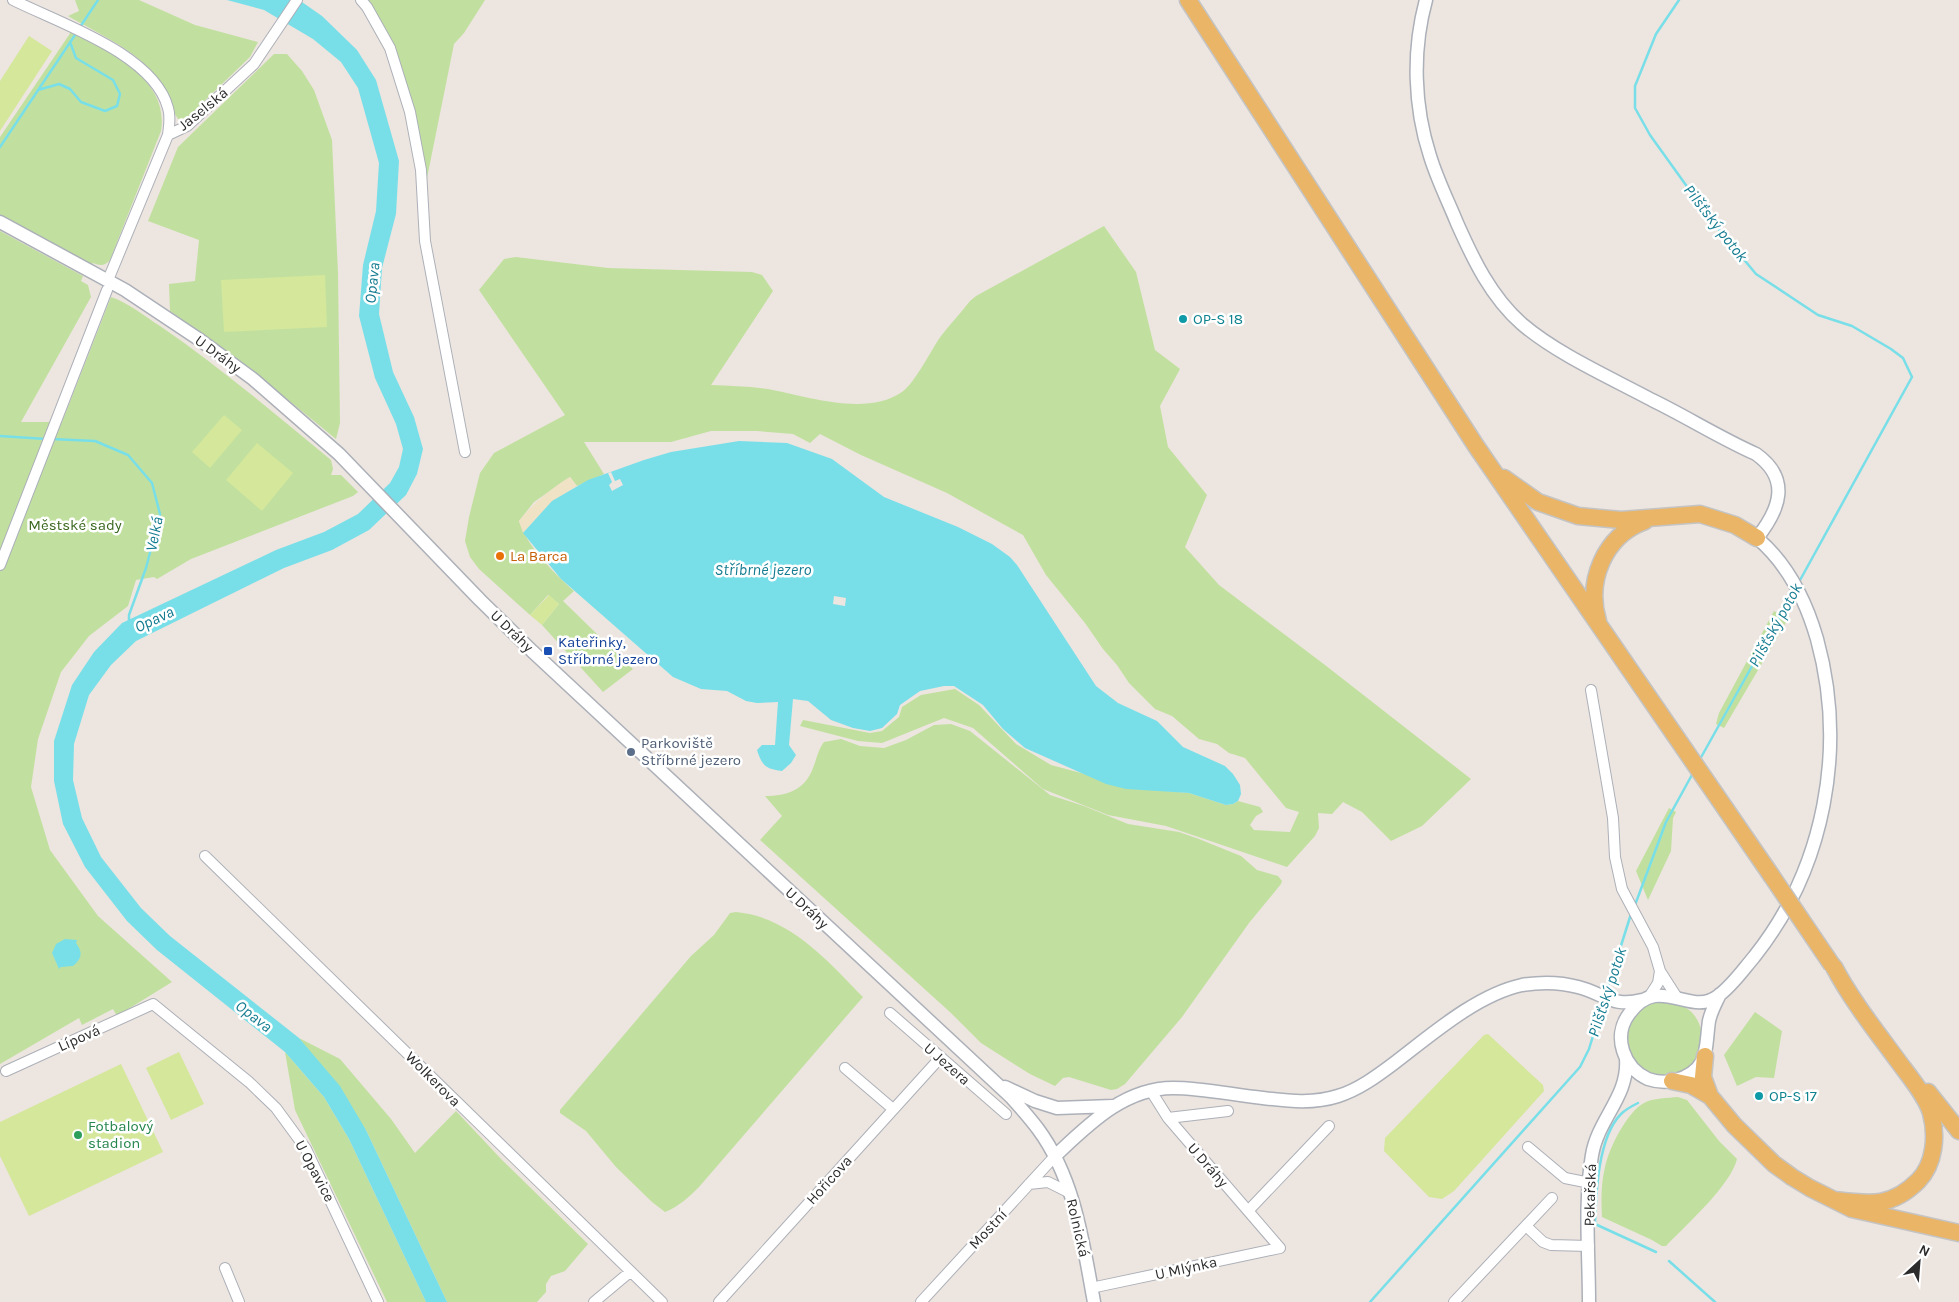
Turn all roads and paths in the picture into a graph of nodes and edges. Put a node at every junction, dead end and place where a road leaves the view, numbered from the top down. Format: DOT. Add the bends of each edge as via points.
graph roads {
  1 [pos="13,0"];
  2 [pos="297,0"];
  3 [pos="361,0"];
  4 [pos="1188,0"];
  5 [pos="1426,0"];
  6 [pos="168,135"];
  7 [pos="0,222"];
  8 [pos="108,285"];
  9 [pos="1476,446"];
  10 [pos="464,452"];
  11 [pos="1657,518"];
  12 [pos="1757,538"];
  13 [pos="0,564"];
  14 [pos="1603,633"];
  15 [pos="1591,690"];
  16 [pos="205,856"];
  17 [pos="1833,966"];
  18 [pos="1660,971"];
  19 [pos="1720,994"];
  20 [pos="1681,998"];
  21 [pos="1646,999"];
  22 [pos="1613,1002"];
  23 [pos="153,1004"];
  24 [pos="890,1013"];
  25 [pos="1622,1026"];
  26 [pos="1708,1035"];
  27 [pos="1705,1056"];
  28 [pos="940,1058"];
  29 [pos="1626,1059"];
  30 [pos="845,1068"];
  31 [pos="6,1071"];
  32 [pos="1651,1080"];
  33 [pos="994,1081"];
  34 [pos="1672,1081"];
  35 [pos="1152,1091"];
  36 [pos="1620,1094"];
  37 [pos="1710,1096"];
  38 [pos="1113,1106"];
  39 [pos="893,1110"];
  40 [pos="1228,1111"];
  41 [pos="1006,1114"];
  42 [pos="1168,1118"];
  43 [pos="1328,1126"];
  44 [pos="1959,1132"];
  45 [pos="1528,1147"];
  46 [pos="1055,1156"];
  47 [pos="1590,1183"];
  48 [pos="1029,1184"];
  49 [pos="1070,1193"];
  50 [pos="1552,1198"];
  51 [pos="1834,1200"];
  52 [pos="1248,1211"];
  53 [pos="1526,1226"];
  54 [pos="1959,1233"];
  55 [pos="1589,1246"];
  56 [pos="1280,1248"];
  57 [pos="225,1268"];
  58 [pos="630,1272"];
  59 [pos="1091,1288"];
  60 [pos="239,1302"];
  61 [pos="378,1302"];
  62 [pos="594,1302"];
  63 [pos="662,1302"];
  64 [pos="719,1302"];
  65 [pos="921,1302"];
  66 [pos="1094,1302"];
  67 [pos="1454,1302"];
  68 [pos="1589,1302"];
  1 -- 6 [label="street" via="132,60 157,85 169,109"];
  2 -- 6 [label="street, Jaselská" via="254,64 187,126"];
  3 -- 10 [label="street" via="390,48 410,112 421,170 425,241"];
  4 -- 9 [label="main road"];
  5 -- 12 [label="street" via="1419,35 1417,86 1424,134 1430,157 1465,242 1485,280 1522,324 1563,352 1762,458 1775,476 1779,496 1772,519"];
  6 -- 8 [label="street, Jaselská"];
  7 -- 8 [label="street, U Dráhy"];
  8 -- 13 [label="street, Jaselská"];
  8 -- 33 [label="street, U Dráhy" via="193,335 253,380 344,458 532,651"];
  9 -- 11 [label="main road" via="1509,482 1551,508 1592,518"];
  9 -- 14 [label="main road"];
  11 -- 12 [label="main road" via="1691,514 1717,518"];
  11 -- 14 [label="main road" via="1624,532 1612,543 1602,560 1594,596 1596,615"];
  12 -- 19 [label="street" via="1773,552 1791,579 1810,619 1820,652 1829,705 1830,762 1823,813 1805,869 1784,913 1757,953"];
  14 -- 17 [label="main road, bridge"];
  15 -- 18 [label="street" via="1613,818 1616,864 1622,888 1653,947"];
  16 -- 58 [label="street, Wolkerova"];
  17 -- 44 [label="main road"];
  17 -- 51 [label="main road" via="1845,988 1916,1085 1931,1112 1935,1138 1930,1163 1923,1176 1894,1199 1878,1203"];
  18 -- 20 [label="street"];
  18 -- 21 [label="street" via="1658,983"];
  19 -- 20 [label="street" via="1697,1003"];
  19 -- 26 [label="street" via="1711,1013"];
  20 -- 21 [label="street" via="1667,995"];
  20 -- 26 [label="street" via="1702,1015"];
  21 -- 22 [label="street" via="1630,1004"];
  21 -- 25 [label="street" via="1630,1012"];
  22 -- 25 [label="street"];
  22 -- 35 [label="street, U Dráhy" via="1595,992 1562,984 1540,983 1506,990 1469,1009 1374,1078 1340,1096 1314,1102 1192,1089"];
  23 -- 31 [label="street, Lípová"];
  23 -- 61 [label="street, U Opavice" via="276,1108 306,1149"];
  24 -- 28 [label="street, U Jezera"];
  25 -- 29 [label="street" via="1621,1043"];
  26 -- 27 [label="street"];
  27 -- 34 [label="street" via="1692,1073"];
  27 -- 37 [label="main road" via="1703,1077"];
  28 -- 39 [label="street, Hořicova"];
  28 -- 41 [label="street, U Jezera"];
  29 -- 32 [label="street" via="1632,1068"];
  29 -- 36 [label="street, Pekařská" via="1626,1075"];
  30 -- 39 [label="street"];
  32 -- 34 [label="street"];
  32 -- 36 [label="street" via="1630,1086"];
  33 -- 38 [label="street, U Dráhy" via="1057,1108"];
  33 -- 46 [label="street, U Dráhy" via="1038,1128"];
  34 -- 37 [label="main road" via="1691,1085"];
  35 -- 38 [label="street, U Dráhy"];
  35 -- 42 [label="street, U Dráhy"];
  36 -- 47 [label="street, Pekařská" via="1603,1122 1592,1154"];
  37 -- 51 [label="main road" via="1774,1164"];
  38 -- 46 [label="street, U Dráhy"];
  39 -- 64 [label="street, Hořicova"];
  40 -- 42 [label="street"];
  42 -- 52 [label="street, U Dráhy"];
  43 -- 52 [label="street"];
  45 -- 47 [label="street" via="1565,1178"];
  46 -- 48 [label="street, Mostní"];
  46 -- 49 [label="street, Rolnická"];
  47 -- 55 [label="street, Pekařská"];
  48 -- 49 [label="street" via="1048,1182"];
  48 -- 65 [label="street, Mostní"];
  49 -- 59 [label="street, Rolnická"];
  50 -- 53 [label="street"];
  51 -- 54 [label="main road" via="1852,1210"];
  52 -- 56 [label="street, U Dráhy"];
  53 -- 55 [label="street" via="1551,1245"];
  53 -- 67 [label="street"];
  55 -- 68 [label="street, Pekařská"];
  56 -- 59 [label="street, U Mlýnka"];
  57 -- 60 [label="street"];
  58 -- 62 [label="street"];
  58 -- 63 [label="street, Wolkerova"];
  59 -- 66 [label="street, Rolnická"];
}
